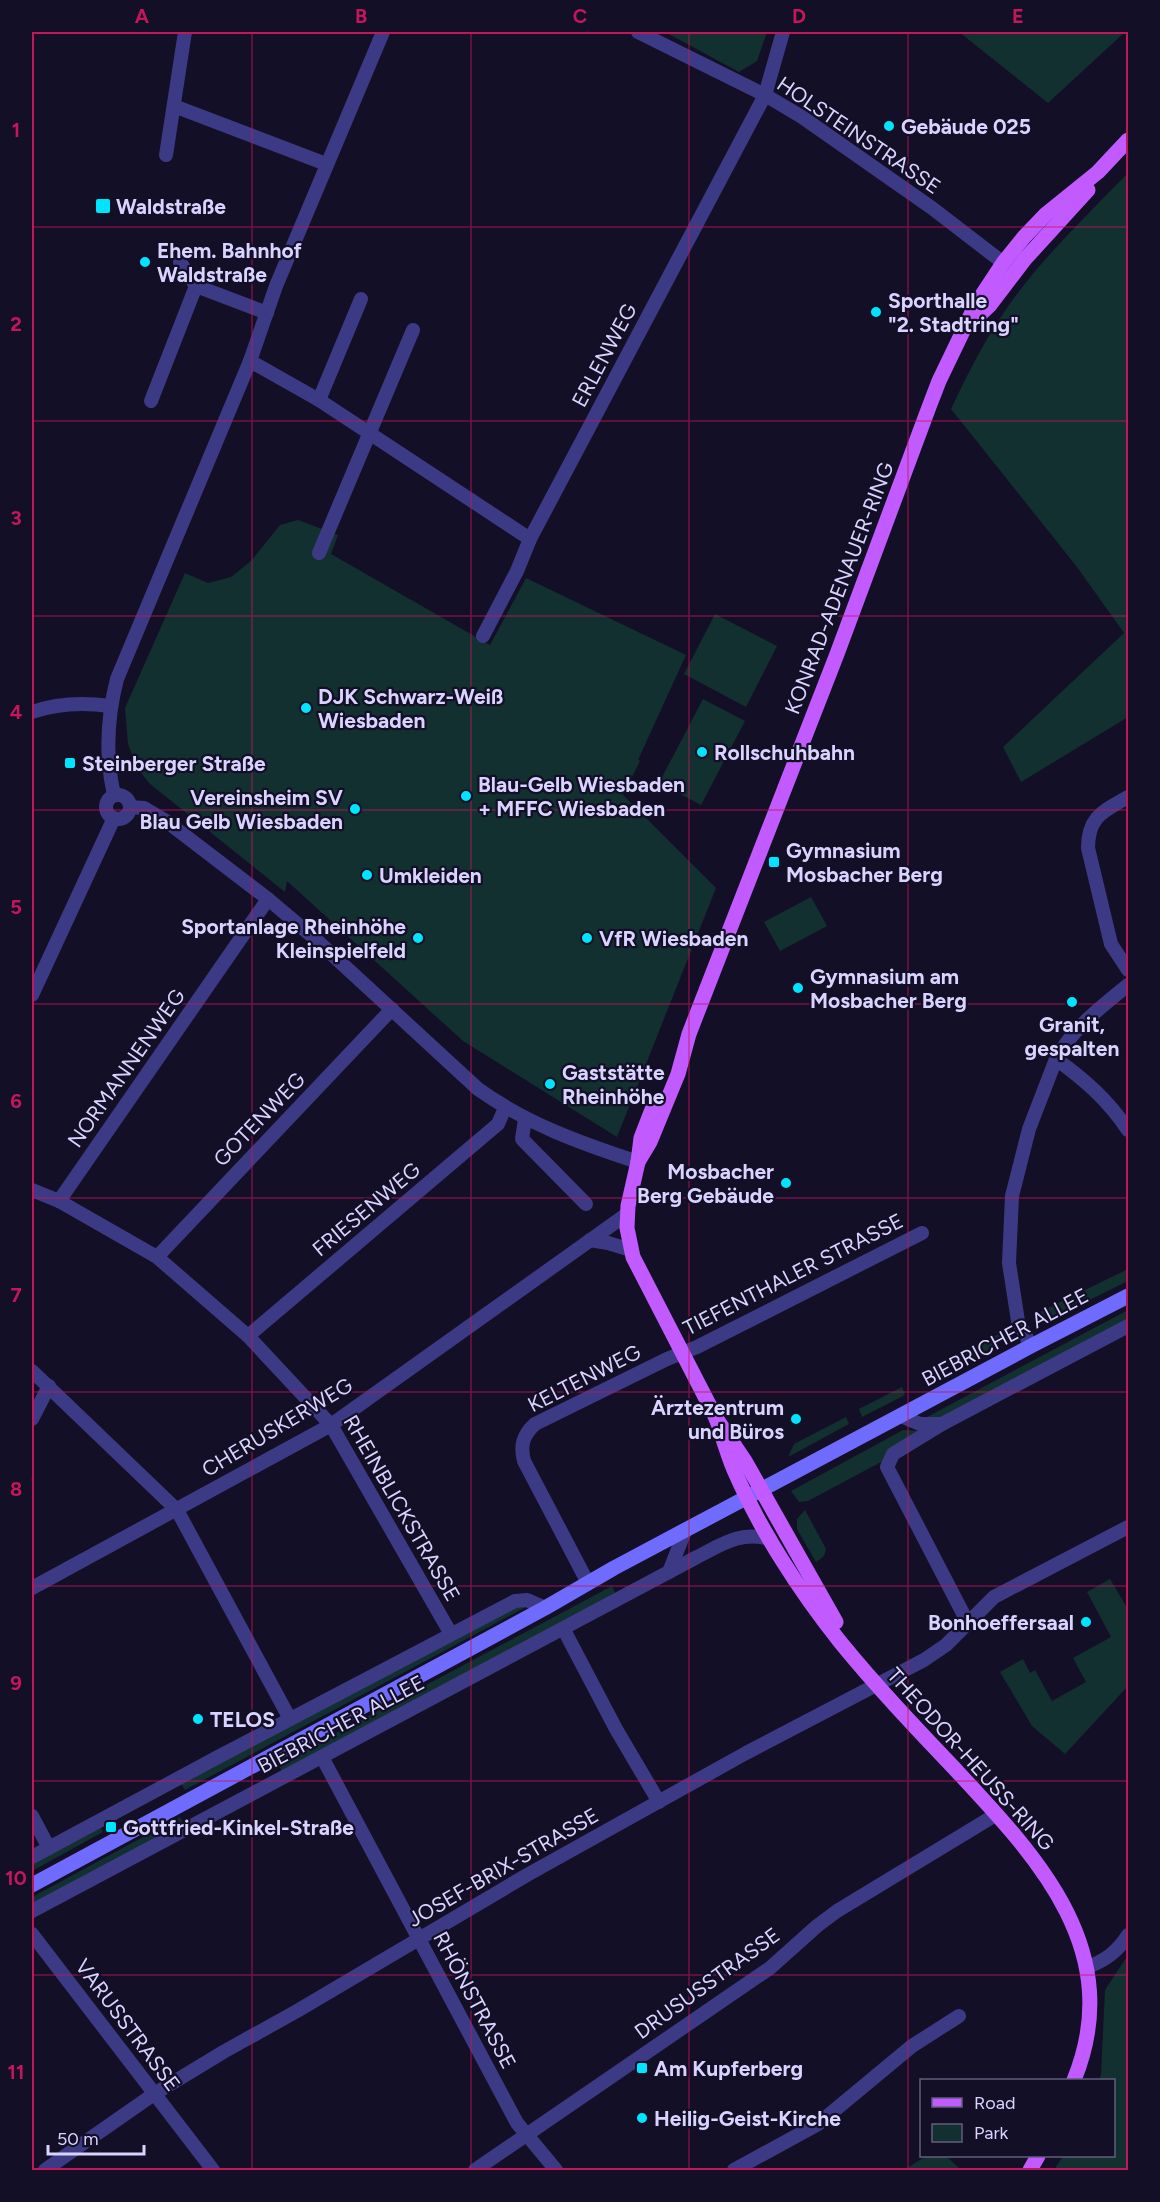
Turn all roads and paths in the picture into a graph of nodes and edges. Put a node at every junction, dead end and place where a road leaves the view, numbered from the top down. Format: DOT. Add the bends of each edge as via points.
graph roads {
  1 [pos="184,32"];
  2 [pos="383,32"];
  3 [pos="638,32"];
  4 [pos="783,32"];
  5 [pos="765,95"];
  6 [pos="174,106"];
  7 [pos="1128,140"];
  8 [pos="166,155"];
  9 [pos="326,164"];
  10 [pos="180,262"];
  11 [pos="1009,267"];
  12 [pos="196,286"];
  13 [pos="361,299"];
  14 [pos="267,313"];
  15 [pos="413,330"];
  16 [pos="250,361"];
  17 [pos="319,400"];
  18 [pos="151,401"];
  19 [pos="370,434"];
  20 [pos="530,539"];
  21 [pos="319,553"];
  22 [pos="483,636"];
  23 [pos="110,706"];
  24 [pos="32,712"];
  25 [pos="112,782"];
  26 [pos="1128,797"];
  27 [pos="137,808"];
  28 [pos="112,823"];
  29 [pos="268,899"];
  30 [pos="1128,970"];
  31 [pos="1128,985"];
  32 [pos="32,994"];
  33 [pos="392,1009"];
  34 [pos="1056,1059"];
  35 [pos="505,1108"];
  36 [pos="525,1119"];
  37 [pos="1128,1130"];
  38 [pos="638,1161"];
  39 [pos="32,1190"];
  40 [pos="59,1201"];
  41 [pos="586,1204"];
  42 [pos="627,1214"];
  43 [pos="922,1233"];
  44 [pos="590,1240"];
  45 [pos="631,1250"];
  46 [pos="157,1257"];
  47 [pos="1128,1296"];
  48 [pos="1128,1326"];
  49 [pos="248,1336"];
  50 [pos="1031,1346"];
  51 [pos="682,1352"];
  52 [pos="32,1371"];
  53 [pos="49,1386"];
  54 [pos="901,1416"];
  55 [pos="32,1419"];
  56 [pos="942,1424"];
  57 [pos="331,1425"];
  58 [pos="754,1494"];
  59 [pos="177,1510"];
  60 [pos="1128,1527"];
  61 [pos="685,1531"];
  62 [pos="770,1539"];
  63 [pos="669,1572"];
  64 [pos="588,1583"];
  65 [pos="32,1588"];
  66 [pos="545,1608"];
  67 [pos="968,1623"];
  68 [pos="564,1630"];
  69 [pos="451,1634"];
  70 [pos="863,1669"];
  71 [pos="877,1686"];
  72 [pos="290,1719"];
  73 [pos="322,1757"];
  74 [pos="659,1802"];
  75 [pos="997,1814"];
  76 [pos="32,1816"];
  77 [pos="49,1848"];
  78 [pos="32,1857"];
  79 [pos="32,1885"];
  80 [pos="32,1911"];
  81 [pos="32,1934"];
  82 [pos="1128,1935"];
  83 [pos="419,1940"];
  84 [pos="1088,1967"];
  85 [pos="959,2016"];
  86 [pos="1074,2079"];
  87 [pos="154,2094"];
  88 [pos="526,2134"];
  89 [pos="45,2170"];
  90 [pos="213,2170"];
  91 [pos="475,2170"];
  92 [pos="556,2170"];
  93 [pos="734,2170"];
  1 -- 6 [label="street"];
  2 -- 9 [label="street"];
  3 -- 5 [label="street, HOLSTEINSTRASSE"];
  4 -- 5 [label="street, ERLENWEG"];
  5 -- 11 [label="street, HOLSTEINSTRASSE" via="865,161"];
  5 -- 20 [label="street, ERLENWEG"];
  6 -- 8 [label="street"];
  6 -- 9 [label="street"];
  7 -- 11 [label="main road, KONRAD-ADENAUER-RING" via="1024,237"];
  9 -- 14 [label="street"];
  10 -- 12 [label="street"];
  11 -- 38 [label="main road, KONRAD-ADENAUER-RING" via="985,288 939,381 689,1034 676,1052 643,1132"];
  12 -- 14 [label="street"];
  12 -- 18 [label="street"];
  13 -- 17 [label="street"];
  14 -- 16 [label="street"];
  15 -- 19 [label="street"];
  16 -- 17 [label="street"];
  16 -- 23 [label="street" via="117,679"];
  17 -- 19 [label="street"];
  19 -- 20 [label="street"];
  19 -- 21 [label="street"];
  20 -- 22 [label="street, ERLENWEG"];
  23 -- 24 [label="street" via="84,702"];
  23 -- 25 [label="street"];
  25 -- 27 [label="street"];
  25 -- 28 [label="street" via="106,806"];
  26 -- 30 [label="street" via="1102,812 1091,824 1088,848 1111,944"];
  27 -- 28 [label="street"];
  27 -- 29 [label="street" via="166,821"];
  28 -- 32 [label="street"];
  29 -- 33 [label="street"];
  29 -- 40 [label="street, NORMANNENWEG"];
  31 -- 34 [label="street" via="1081,1024"];
  33 -- 35 [label="street"];
  33 -- 46 [label="street, GOTENWEG"];
  34 -- 37 [label="street" via="1102,1096"];
  34 -- 50 [label="street" via="1029,1129 1012,1196 1011,1275 1018,1321"];
  35 -- 36 [label="street"];
  35 -- 49 [label="street, FRIESENWEG" via="498,1124"];
  36 -- 38 [label="street"];
  36 -- 41 [label="street" via="522,1139"];
  38 -- 42 [label="main road, KONRAD-ADENAUER-RING"];
  39 -- 40 [label="street, RHEINBLICKSTRASSE"];
  40 -- 46 [label="street, RHEINBLICKSTRASSE"];
  42 -- 44 [label="street, CHERUSKERWEG"];
  42 -- 45 [label="main road, KONRAD-ADENAUER-RING"];
  43 -- 51 [label="street, TIEFENTHALER STRASSE"];
  44 -- 45 [label="street"];
  44 -- 57 [label="street, CHERUSKERWEG"];
  45 -- 51 [label="main road, KONRAD-ADENAUER-RING"];
  46 -- 49 [label="street, RHEINBLICKSTRASSE"];
  47 -- 50 [label="main road, BIEBRICHER ALLEE"];
  48 -- 56 [label="street"];
  49 -- 57 [label="street, RHEINBLICKSTRASSE"];
  50 -- 54 [label="main road, BIEBRICHER ALLEE"];
  51 -- 58 [label="main road, KONRAD-ADENAUER-RING" via="745,1461"];
  51 -- 64 [label="street, KELTENWEG" via="535,1424 523,1440 521,1451 525,1461"];
  52 -- 53 [label="street"];
  53 -- 55 [label="street"];
  53 -- 59 [label="street"];
  54 -- 56 [label="street" via="920,1424"];
  54 -- 58 [label="main road, BIEBRICHER ALLEE"];
  56 -- 67 [label="street" via="893,1454 887,1467"];
  57 -- 59 [label="street, CHERUSKERWEG"];
  57 -- 69 [label="street, RHEINBLICKSTRASSE"];
  58 -- 61 [label="main road, BIEBRICHER ALLEE"];
  58 -- 62 [label="main road, THEODOR-HEUSS-RING"];
  58 -- 70 [label="main road, THEODOR-HEUSS-RING"];
  59 -- 65 [label="street, CHERUSKERWEG"];
  59 -- 72 [label="street"];
  60 -- 67 [label="street, JOSEF-BRIX-STRASSE" via="994,1597"];
  61 -- 63 [label="street"];
  61 -- 64 [label="main road, BIEBRICHER ALLEE"];
  62 -- 63 [label="street, BIEBRICHER ALLEE" via="739,1536"];
  62 -- 70 [label="main road, THEODOR-HEUSS-RING" via="808,1598"];
  63 -- 68 [label="street, BIEBRICHER ALLEE"];
  64 -- 66 [label="main road, BIEBRICHER ALLEE"];
  66 -- 69 [label="street, BIEBRICHER ALLEE" via="522,1599"];
  66 -- 79 [label="main road, BIEBRICHER ALLEE"];
  67 -- 71 [label="street, JOSEF-BRIX-STRASSE" via="936,1653"];
  68 -- 73 [label="street, BIEBRICHER ALLEE"];
  68 -- 74 [label="street"];
  69 -- 72 [label="street, BIEBRICHER ALLEE"];
  70 -- 71 [label="main road, THEODOR-HEUSS-RING"];
  71 -- 74 [label="street, JOSEF-BRIX-STRASSE"];
  71 -- 75 [label="main road, THEODOR-HEUSS-RING"];
  72 -- 77 [label="street, BIEBRICHER ALLEE"];
  73 -- 80 [label="street, BIEBRICHER ALLEE"];
  73 -- 83 [label="street, RHÖNSTRASSE"];
  74 -- 83 [label="street, JOSEF-BRIX-STRASSE"];
  75 -- 84 [label="main road, THEODOR-HEUSS-RING" via="1058,1894 1077,1932"];
  75 -- 88 [label="street, DRUSUSSTRASSE" via="837,1911 770,1968"];
  76 -- 77 [label="street"];
  77 -- 78 [label="street, BIEBRICHER ALLEE"];
  81 -- 87 [label="street, VARUSSTRASSE"];
  82 -- 84 [label="street" via="1111,1956"];
  83 -- 87 [label="street, JOSEF-BRIX-STRASSE"];
  83 -- 88 [label="street, RHÖNSTRASSE"];
  84 -- 86 [label="main road, THEODOR-HEUSS-RING" via="1090,2027"];
  85 -- 93 [label="street" via="912,2046 818,2124"];
  87 -- 89 [label="street, JOSEF-BRIX-STRASSE"];
  87 -- 90 [label="street, VARUSSTRASSE"];
  88 -- 91 [label="street, DRUSUSSTRASSE"];
  88 -- 92 [label="street"];
}
